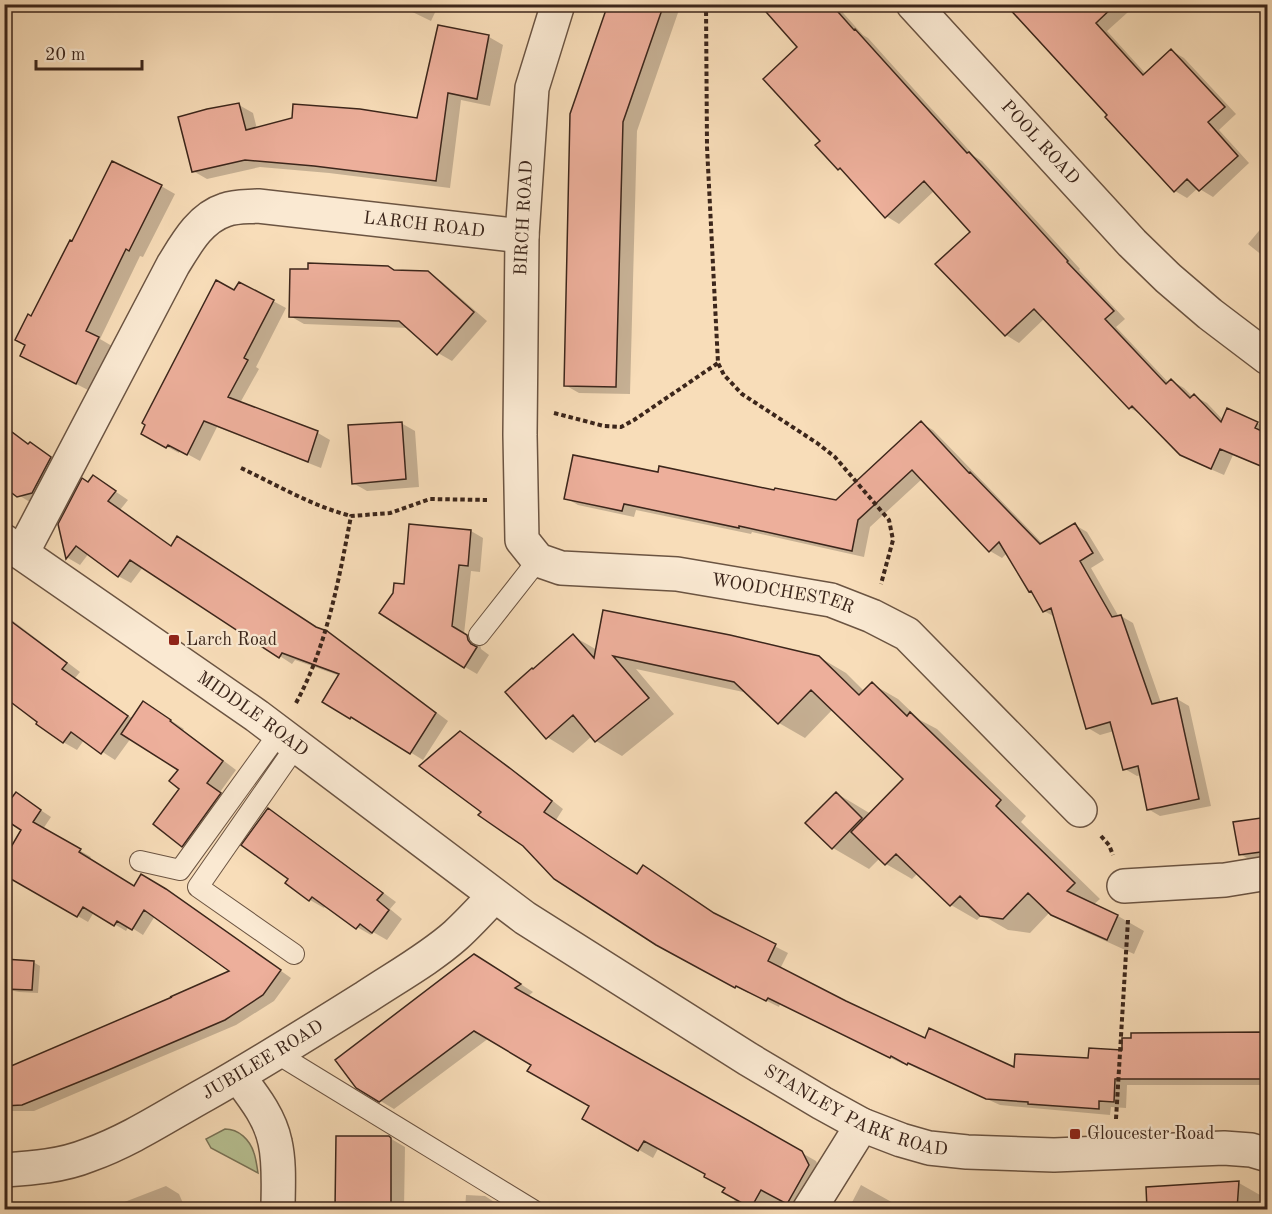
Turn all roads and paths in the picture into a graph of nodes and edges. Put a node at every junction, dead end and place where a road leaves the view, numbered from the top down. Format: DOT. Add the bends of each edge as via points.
graph roads {
  1 [pos="558,4"];
  2 [pos="706,4"];
  3 [pos="913,4"];
  4 [pos="522,236"];
  5 [pos="1268,358"];
  6 [pos="718,363"];
  7 [pos="520,422"];
  8 [pos="242,468"];
  9 [pos="521,500"];
  10 [pos="351,516"];
  11 [pos="13,547"];
  12 [pos="538,560"];
  13 [pos="872,616"];
  14 [pos="479,635"];
  15 [pos="284,737"];
  16 [pos="1080,810"];
  17 [pos="140,861"];
  18 [pos="1268,873"];
  19 [pos="1124,886"];
  20 [pos="494,896"];
  21 [pos="294,954"];
  22 [pos="276,1053"];
  23 [pos="238,1076"];
  24 [pos="862,1125"];
  25 [pos="1114,1152"];
  26 [pos="1268,1155"];
  27 [pos="4,1170"];
  28 [pos="501,1200"];
  29 [pos="278,1209"];
  30 [pos="533,1209"];
  31 [pos="809,1209"];
  1 -- 4 [label="street, BIRCH ROAD" via="532,88"];
  2 -- 6 [label="path" via="707,147"];
  3 -- 5 [label="street, POOL ROAD" via="1132,243 1210,314"];
  4 -- 7 [label="street, BIRCH ROAD"];
  4 -- 11 [label="street, LARCH ROAD" via="258,206 224,210 208,218 173,265"];
  6 -- 7 [label="path" via="621,427 541,409"];
  6 -- 13 [label="path" via="742,394 835,457 889,520 893,540"];
  7 -- 9 [label="street"];
  8 -- 10 [label="path" via="314,503"];
  9 -- 10 [label="path" via="430,499 390,513"];
  9 -- 12 [label="street" via="522,540"];
  10 -- 15 [label="path" via="337,585 316,657"];
  11 -- 15 [label="street, MIDDLE ROAD"];
  12 -- 13 [label="street, WOODCHESTER" via="561,568 677,574 831,600"];
  12 -- 14 [label="lane"];
  13 -- 16 [label="street, WOODCHESTER" via="907,634"];
  15 -- 17 [label="lane" via="180,870"];
  15 -- 20 [label="street, MIDDLE ROAD"];
  15 -- 21 [label="lane" via="198,887"];
  16 -- 19 [label="path" via="1109,845"];
  18 -- 19 [label="street" via="1225,880"];
  19 -- 25 [label="path" via="1129,903"];
  20 -- 22 [label="street, JUBILEE ROAD" via="456,935 427,957"];
  20 -- 24 [label="street, STANLEY PARK ROAD" via="738,1052"];
  22 -- 23 [label="street, JUBILEE ROAD"];
  22 -- 28 [label="lane"];
  23 -- 27 [label="street, JUBILEE ROAD" via="88,1156 42,1167"];
  23 -- 29 [label="street" via="257,1102 276,1143"];
  24 -- 25 [label="street, STANLEY PARK ROAD" via="929,1148 1054,1155"];
  24 -- 31 [label="street"];
  25 -- 26 [label="street, STANLEY PARK ROAD" via="1224,1148"];
  28 -- 30 [label="lane"];
}
